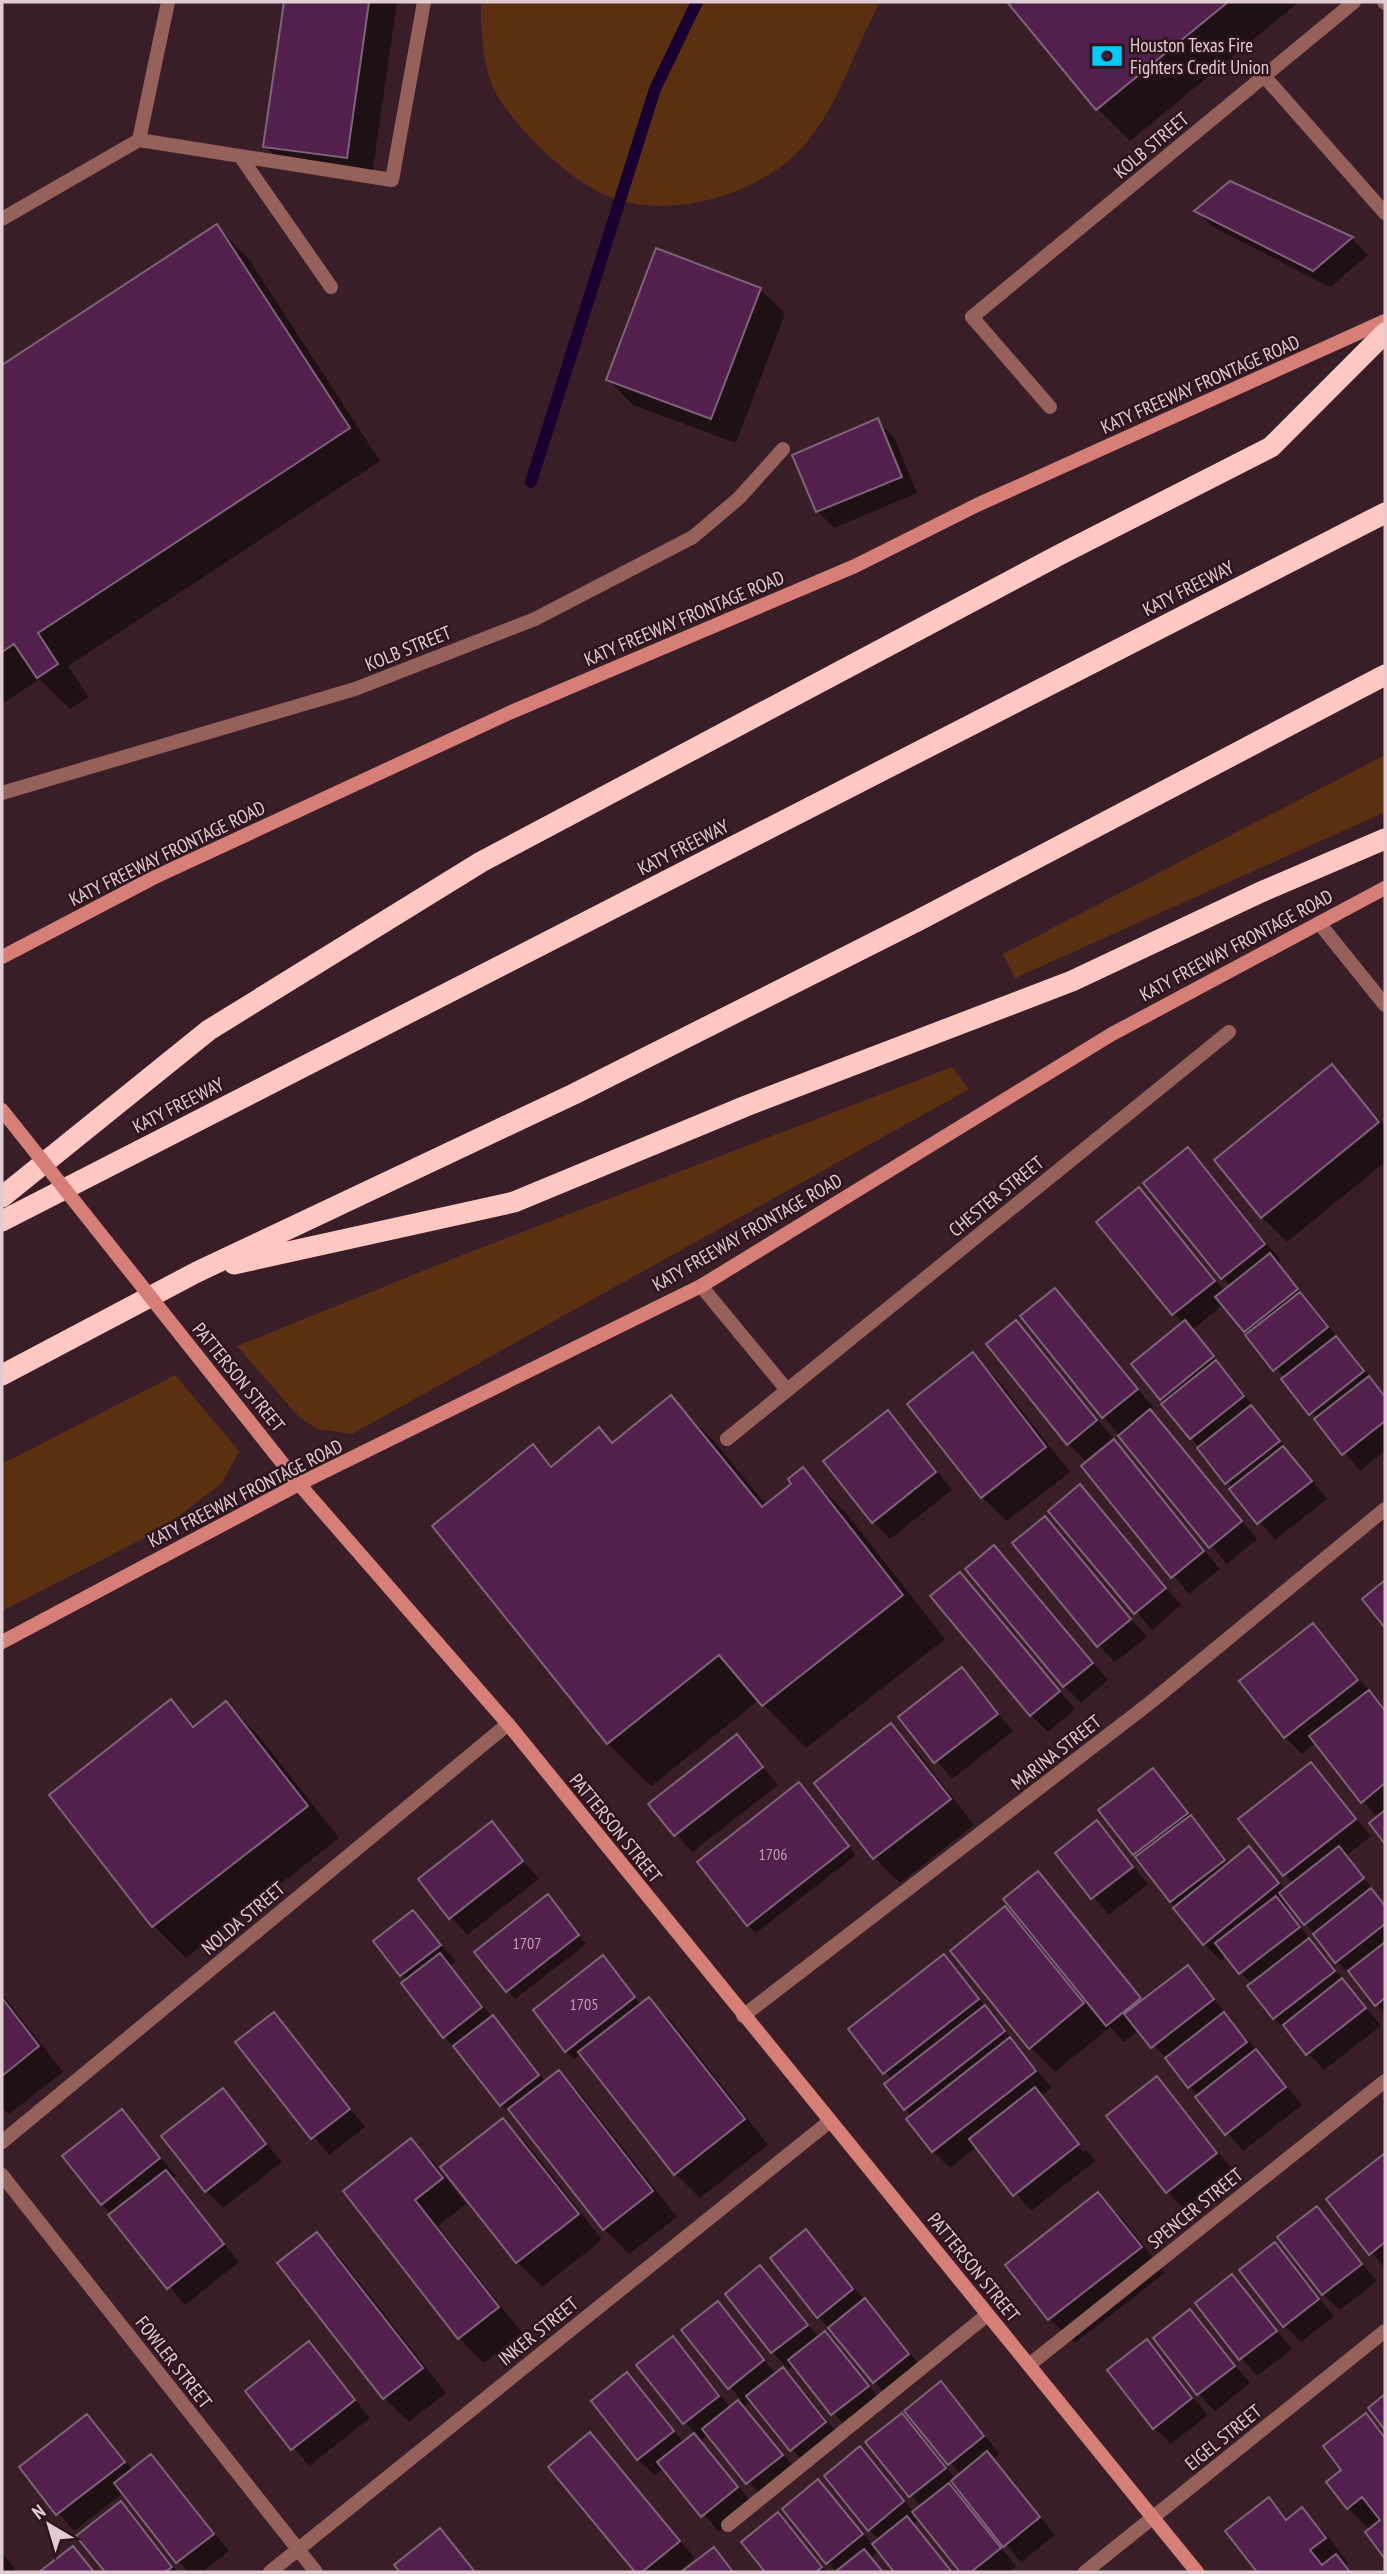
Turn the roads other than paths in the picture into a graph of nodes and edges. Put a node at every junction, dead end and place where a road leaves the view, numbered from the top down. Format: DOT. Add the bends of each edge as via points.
graph roads {
  1 [pos="169,2"];
  2 [pos="424,2"];
  3 [pos="1354,2"];
  4 [pos="1264,76"];
  5 [pos="139,140"];
  6 [pos="240,156"];
  7 [pos="1385,214"];
  8 [pos="2,219"];
  9 [pos="331,287"];
  10 [pos="1385,321"];
  11 [pos="1385,332"];
  12 [pos="1050,407"];
  13 [pos="783,449"];
  14 [pos="1385,513"];
  15 [pos="1385,675"];
  16 [pos="2,793"];
  17 [pos="1385,839"];
  18 [pos="1385,888"];
  19 [pos="1320,923"];
  20 [pos="2,957"];
  21 [pos="1385,1004"];
  22 [pos="1229,1032"];
  23 [pos="2,1110"];
  24 [pos="2,1197"];
  25 [pos="2,1222"];
  26 [pos="197,1272"];
  27 [pos="701,1286"];
  28 [pos="2,1375"];
  29 [pos="787,1390"];
  30 [pos="727,1439"];
  31 [pos="299,1484"];
  32 [pos="1385,1509"];
  33 [pos="2,1642"];
  34 [pos="508,1724"];
  35 [pos="743,2016"];
  36 [pos="1385,2081"];
  37 [pos="830,2121"];
  38 [pos="2,2142"];
  39 [pos="2,2175"];
  40 [pos="987,2315"];
  41 [pos="1385,2331"];
  42 [pos="1029,2365"];
  43 [pos="1153,2518"];
  44 [pos="729,2525"];
  45 [pos="298,2550"];
  46 [pos="270,2572"];
  47 [pos="316,2572"];
  48 [pos="1085,2572"];
  49 [pos="1197,2572"];
  1 -- 5 [label="street"];
  2 -- 6 [label="street" via="393,180"];
  3 -- 4 [label="street, KOLB STREET"];
  4 -- 7 [label="street"];
  4 -- 12 [label="street, KOLB STREET" via="972,317"];
  5 -- 6 [label="street"];
  5 -- 8 [label="street"];
  6 -- 9 [label="street"];
  10 -- 20 [label="main road, KATY FREEWAY FRONTAGE ROAD" via="978,505 855,566 496,719 155,877"];
  11 -- 24 [label="highway" via="1271,447 481,862 209,1030"];
  13 -- 16 [label="street, KOLB STREET" via="738,498 692,537 535,618 355,690"];
  14 -- 25 [label="highway, KATY FREEWAY"];
  15 -- 26 [label="highway" via="919,920 586,1088"];
  17 -- 26 [label="highway" via="1072,981 746,1106 514,1202"];
  18 -- 19 [label="main road, KATY FREEWAY FRONTAGE ROAD"];
  19 -- 21 [label="street"];
  19 -- 27 [label="main road, KATY FREEWAY FRONTAGE ROAD" via="1112,1034"];
  22 -- 29 [label="street, CHESTER STREET"];
  23 -- 31 [label="main road, PATTERSON STREET, bridge"];
  26 -- 28 [label="highway"];
  27 -- 29 [label="street"];
  27 -- 31 [label="main road, KATY FREEWAY FRONTAGE ROAD"];
  29 -- 30 [label="street, CHESTER STREET"];
  31 -- 33 [label="main road, KATY FREEWAY FRONTAGE ROAD"];
  31 -- 34 [label="main road, PATTERSON STREET"];
  32 -- 35 [label="street, MARINA STREET" via="1152,1702"];
  34 -- 35 [label="main road, PATTERSON STREET"];
  34 -- 38 [label="street, NOLDA STREET"];
  35 -- 37 [label="main road, PATTERSON STREET"];
  36 -- 42 [label="street, SPENCER STREET"];
  37 -- 40 [label="main road, PATTERSON STREET"];
  37 -- 45 [label="street, INKER STREET"];
  39 -- 45 [label="street, FOWLER STREET"];
  40 -- 42 [label="main road, PATTERSON STREET"];
  40 -- 44 [label="street"];
  41 -- 43 [label="street, EIGEL STREET"];
  42 -- 43 [label="main road, PATTERSON STREET"];
  43 -- 48 [label="street, EIGEL STREET"];
  43 -- 49 [label="main road, PATTERSON STREET"];
  45 -- 46 [label="street, INKER STREET"];
  45 -- 47 [label="street, FOWLER STREET"];
}
